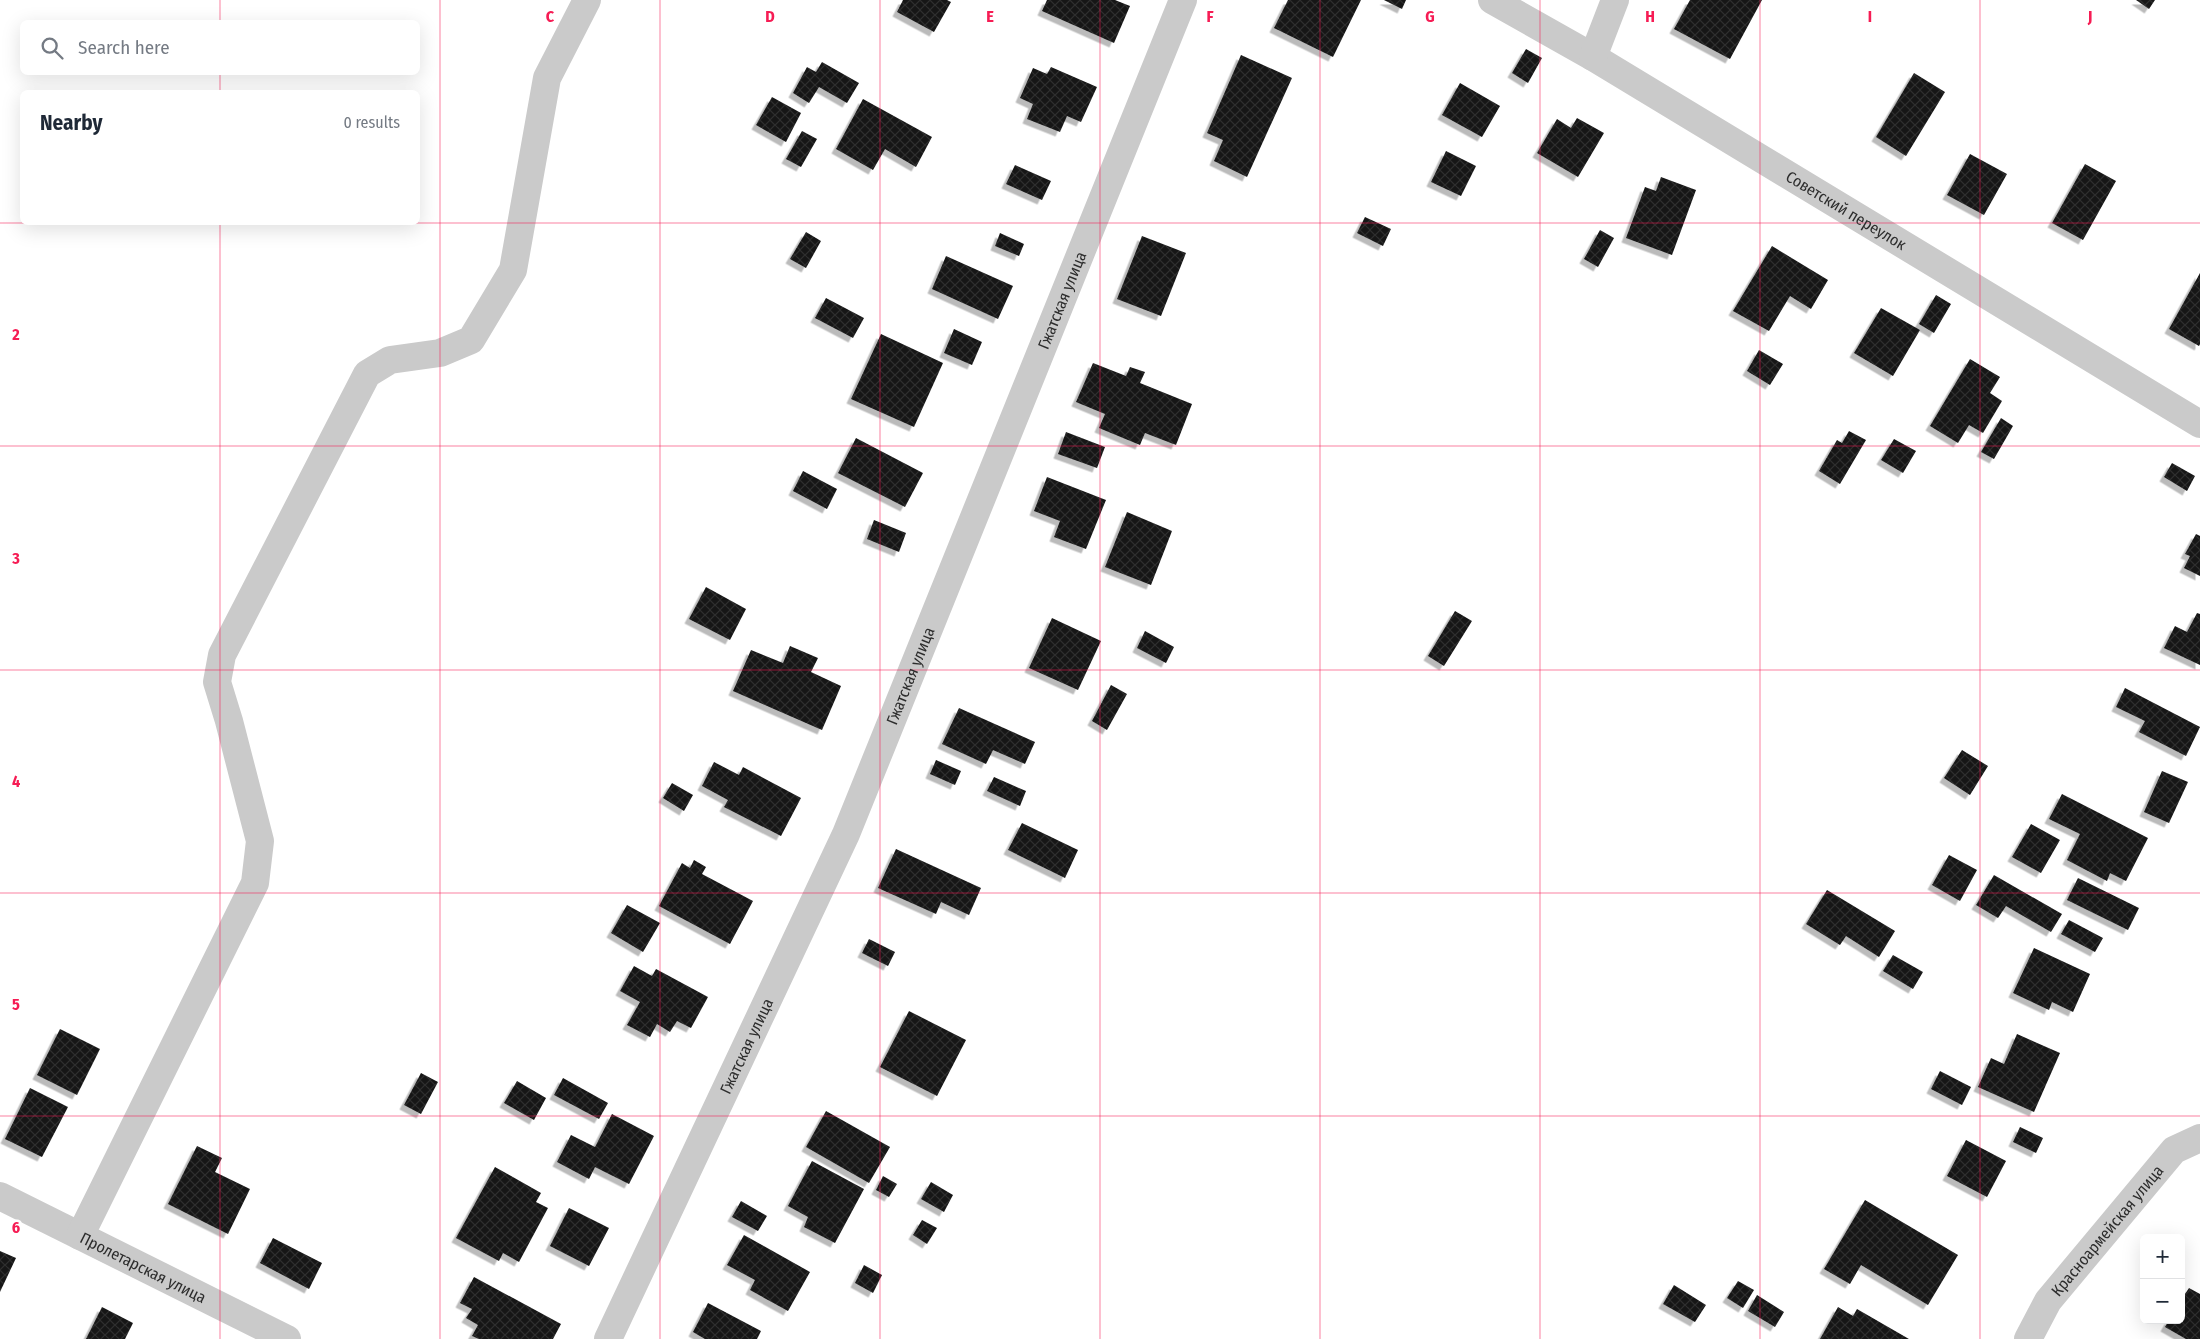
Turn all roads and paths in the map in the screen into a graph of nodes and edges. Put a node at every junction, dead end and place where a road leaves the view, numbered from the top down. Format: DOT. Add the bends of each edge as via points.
graph roads {
  1 [pos="587,0"];
  2 [pos="1183,0"];
  3 [pos="1492,0"];
  4 [pos="1616,0"];
  5 [pos="1593,57"];
  6 [pos="2200,424"];
  7 [pos="2200,1138"];
  8 [pos="0,1196"];
  9 [pos="80,1236"];
  10 [pos="287,1339"];
  11 [pos="608,1339"];
  12 [pos="2028,1339"];
  1 -- 9 [label="street" via="547,78 513,270 471,340 440,354 390,360 367,374 222,655 217,682 260,841 255,883"];
  2 -- 11 [label="street, Гжатская улица" via="846,834"];
  3 -- 5 [label="street, Советский переулок"];
  4 -- 5 [label="street"];
  5 -- 6 [label="street, Советский переулок"];
  7 -- 12 [label="street, Красноармейская улица" via="2174,1150 2048,1301"];
  8 -- 9 [label="street, Пролетарская улица"];
  9 -- 10 [label="street, Пролетарская улица"];
}
